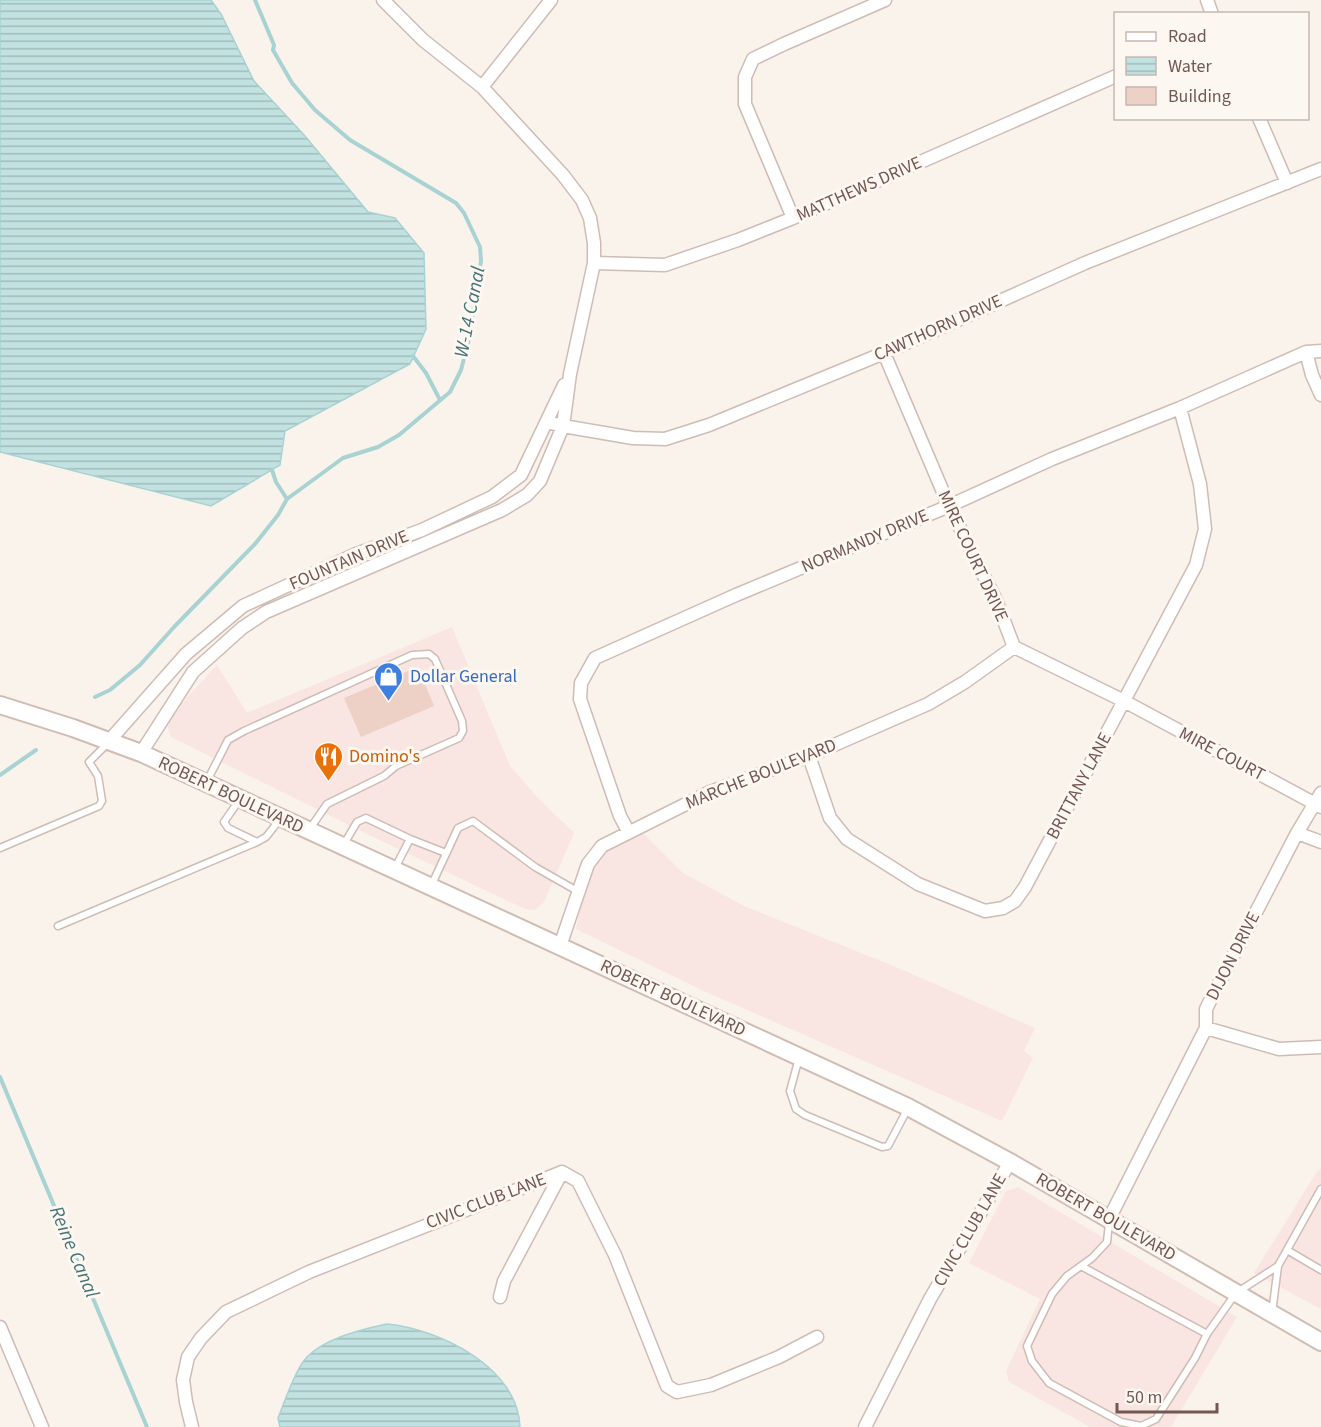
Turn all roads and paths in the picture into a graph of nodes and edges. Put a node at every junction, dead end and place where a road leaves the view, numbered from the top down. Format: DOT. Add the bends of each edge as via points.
graph roads {
  1 [pos="383,0"];
  2 [pos="551,0"];
  3 [pos="885,0"];
  4 [pos="1114,77"];
  5 [pos="482,87"];
  6 [pos="1260,120"];
  7 [pos="1321,169"];
  8 [pos="1287,183"];
  9 [pos="793,218"];
  10 [pos="594,263"];
  11 [pos="1321,351"];
  12 [pos="884,352"];
  13 [pos="1306,352"];
  14 [pos="570,374"];
  15 [pos="1321,395"];
  16 [pos="1180,408"];
  17 [pos="547,422"];
  18 [pos="563,426"];
  19 [pos="949,506"];
  20 [pos="441,521"];
  21 [pos="446,534"];
  22 [pos="1014,647"];
  23 [pos="186,654"];
  24 [pos="198,668"];
  25 [pos="1124,701"];
  26 [pos="0,705"];
  27 [pos="109,741"];
  28 [pos="141,753"];
  29 [pos="809,756"];
  30 [pos="206,782"];
  31 [pos="240,799"];
  32 [pos="1319,802"];
  33 [pos="281,818"];
  34 [pos="308,830"];
  35 [pos="628,831"];
  36 [pos="1297,832"];
  37 [pos="410,839"];
  38 [pos="257,842"];
  39 [pos="1321,842"];
  40 [pos="343,846"];
  41 [pos="0,848"];
  42 [pos="446,853"];
  43 [pos="394,870"];
  44 [pos="431,887"];
  45 [pos="579,892"];
  46 [pos="58,926"];
  47 [pos="560,946"];
  48 [pos="1206,1028"];
  49 [pos="1321,1047"];
  50 [pos="799,1057"];
  51 [pos="908,1107"];
  52 [pos="1010,1162"];
  53 [pos="562,1172"];
  54 [pos="1321,1189"];
  55 [pos="1109,1219"];
  56 [pos="1287,1250"];
  57 [pos="1081,1266"];
  58 [pos="1278,1266"];
  59 [pos="1321,1270"];
  60 [pos="1236,1293"];
  61 [pos="500,1297"];
  62 [pos="1272,1313"];
  63 [pos="0,1327"];
  64 [pos="1207,1334"];
  65 [pos="817,1337"];
  66 [pos="1321,1342"];
  67 [pos="42,1427"];
  68 [pos="192,1427"];
  69 [pos="865,1427"];
  1 -- 5 [label="street, FOUNTAIN DRIVE" via="423,40"];
  2 -- 5 [label="street"];
  3 -- 9 [label="street" via="753,59 745,77 745,104"];
  4 -- 9 [label="street, MATTHEWS DRIVE"];
  5 -- 10 [label="street, FOUNTAIN DRIVE" via="582,200 590,218"];
  6 -- 8 [label="street"];
  7 -- 8 [label="street, CAWTHORN DRIVE"];
  8 -- 12 [label="street, CAWTHORN DRIVE" via="1085,263"];
  9 -- 10 [label="street, MATTHEWS DRIVE" via="665,265"];
  10 -- 14 [label="street, FOUNTAIN DRIVE"];
  11 -- 13 [label="street, NORMANDY DRIVE"];
  12 -- 18 [label="street, CAWTHORN DRIVE" via="709,425 665,439 633,438"];
  12 -- 19 [label="street, MIRE COURT DRIVE"];
  13 -- 15 [label="street"];
  13 -- 16 [label="street, NORMANDY DRIVE"];
  14 -- 17 [label="street, FOUNTAIN DRIVE"];
  14 -- 18 [label="street, FOUNTAIN DRIVE"];
  16 -- 19 [label="street, NORMANDY DRIVE" via="1052,459"];
  16 -- 25 [label="street, BRITTANY LANE" via="1200,484 1205,529 1196,565"];
  17 -- 18 [label="street, CAWTHORN DRIVE"];
  17 -- 20 [label="street, FOUNTAIN DRIVE" via="521,475 492,496"];
  18 -- 21 [label="street, FOUNTAIN DRIVE" via="540,481 527,495"];
  19 -- 22 [label="street, MIRE COURT DRIVE" via="996,600"];
  19 -- 35 [label="street, NORMANDY DRIVE" via="594,658 581,683 580,699"];
  20 -- 21 [label="street"];
  20 -- 23 [label="street, FOUNTAIN DRIVE" via="243,606"];
  21 -- 24 [label="street, FOUNTAIN DRIVE" via="266,612"];
  22 -- 25 [label="street"];
  22 -- 29 [label="street, MARCHE BOULEVARD" via="928,704"];
  23 -- 24 [label="street"];
  23 -- 27 [label="street, FOUNTAIN DRIVE"];
  24 -- 28 [label="street, FOUNTAIN DRIVE"];
  25 -- 29 [label="street, BRITTANY LANE" via="1025,887 1015,901 1003,908 985,910 918,884 847,839 830,818"];
  25 -- 32 [label="street, MIRE COURT"];
  26 -- 27 [label="main road, ROBERT BOULEVARD"];
  27 -- 28 [label="main road, ROBERT BOULEVARD"];
  27 -- 41 [label="lane" via="89,762 98,776 102,801 99,806"];
  28 -- 30 [label="main road, ROBERT BOULEVARD"];
  29 -- 35 [label="street, MARCHE BOULEVARD" via="711,792"];
  30 -- 31 [label="main road, ROBERT BOULEVARD"];
  30 -- 34 [label="lane" via="228,740 236,735 412,655 429,654 435,659 462,721 459,738 396,766 327,804"];
  31 -- 33 [label="main road, ROBERT BOULEVARD"];
  31 -- 38 [label="lane" via="224,822 228,828"];
  32 -- 36 [label="street, DIJON DRIVE"];
  33 -- 34 [label="main road, ROBERT BOULEVARD"];
  33 -- 38 [label="lane"];
  34 -- 40 [label="main road, ROBERT BOULEVARD"];
  35 -- 45 [label="street, MARCHE BOULEVARD" via="602,846 588,864"];
  36 -- 39 [label="street"];
  36 -- 48 [label="street, DIJON DRIVE" via="1206,1009"];
  37 -- 40 [label="lane" via="366,818 357,822"];
  37 -- 42 [label="lane"];
  37 -- 43 [label="lane"];
  38 -- 46 [label="lane"];
  40 -- 43 [label="main road, ROBERT BOULEVARD"];
  42 -- 44 [label="lane"];
  42 -- 45 [label="lane" via="458,828 473,821 535,867"];
  43 -- 44 [label="main road, ROBERT BOULEVARD"];
  44 -- 47 [label="main road, ROBERT BOULEVARD"];
  45 -- 47 [label="street, MARCHE BOULEVARD"];
  47 -- 50 [label="main road, ROBERT BOULEVARD"];
  48 -- 49 [label="street" via="1279,1049"];
  48 -- 55 [label="street, DIJON DRIVE"];
  50 -- 51 [label="main road, ROBERT BOULEVARD"];
  50 -- 51 [label="lane" via="790,1091 796,1109 804,1115 882,1147 888,1146"];
  51 -- 52 [label="main road, ROBERT BOULEVARD"];
  52 -- 55 [label="main road, ROBERT BOULEVARD"];
  52 -- 69 [label="street, CIVIC CLUB LANE" via="930,1299"];
  53 -- 61 [label="street" via="504,1281"];
  53 -- 65 [label="street, CIVIC CLUB LANE" via="578,1181 615,1255 667,1386 677,1392 711,1385"];
  53 -- 68 [label="street, CIVIC CLUB LANE" via="309,1272 226,1312 188,1357 183,1380"];
  54 -- 56 [label="lane"];
  55 -- 57 [label="lane" via="1107,1242"];
  55 -- 60 [label="main road, ROBERT BOULEVARD"];
  56 -- 58 [label="lane"];
  56 -- 59 [label="lane"];
  57 -- 64 [label="lane"];
  57 -- 64 [label="lane" via="1052,1294 1027,1346 1032,1361 1049,1383 1121,1422 1141,1426 1156,1419"];
  58 -- 60 [label="lane"];
  58 -- 62 [label="lane"];
  60 -- 62 [label="main road, ROBERT BOULEVARD"];
  60 -- 64 [label="lane"];
  62 -- 66 [label="main road, ROBERT BOULEVARD"];
  63 -- 67 [label="street"];
}
